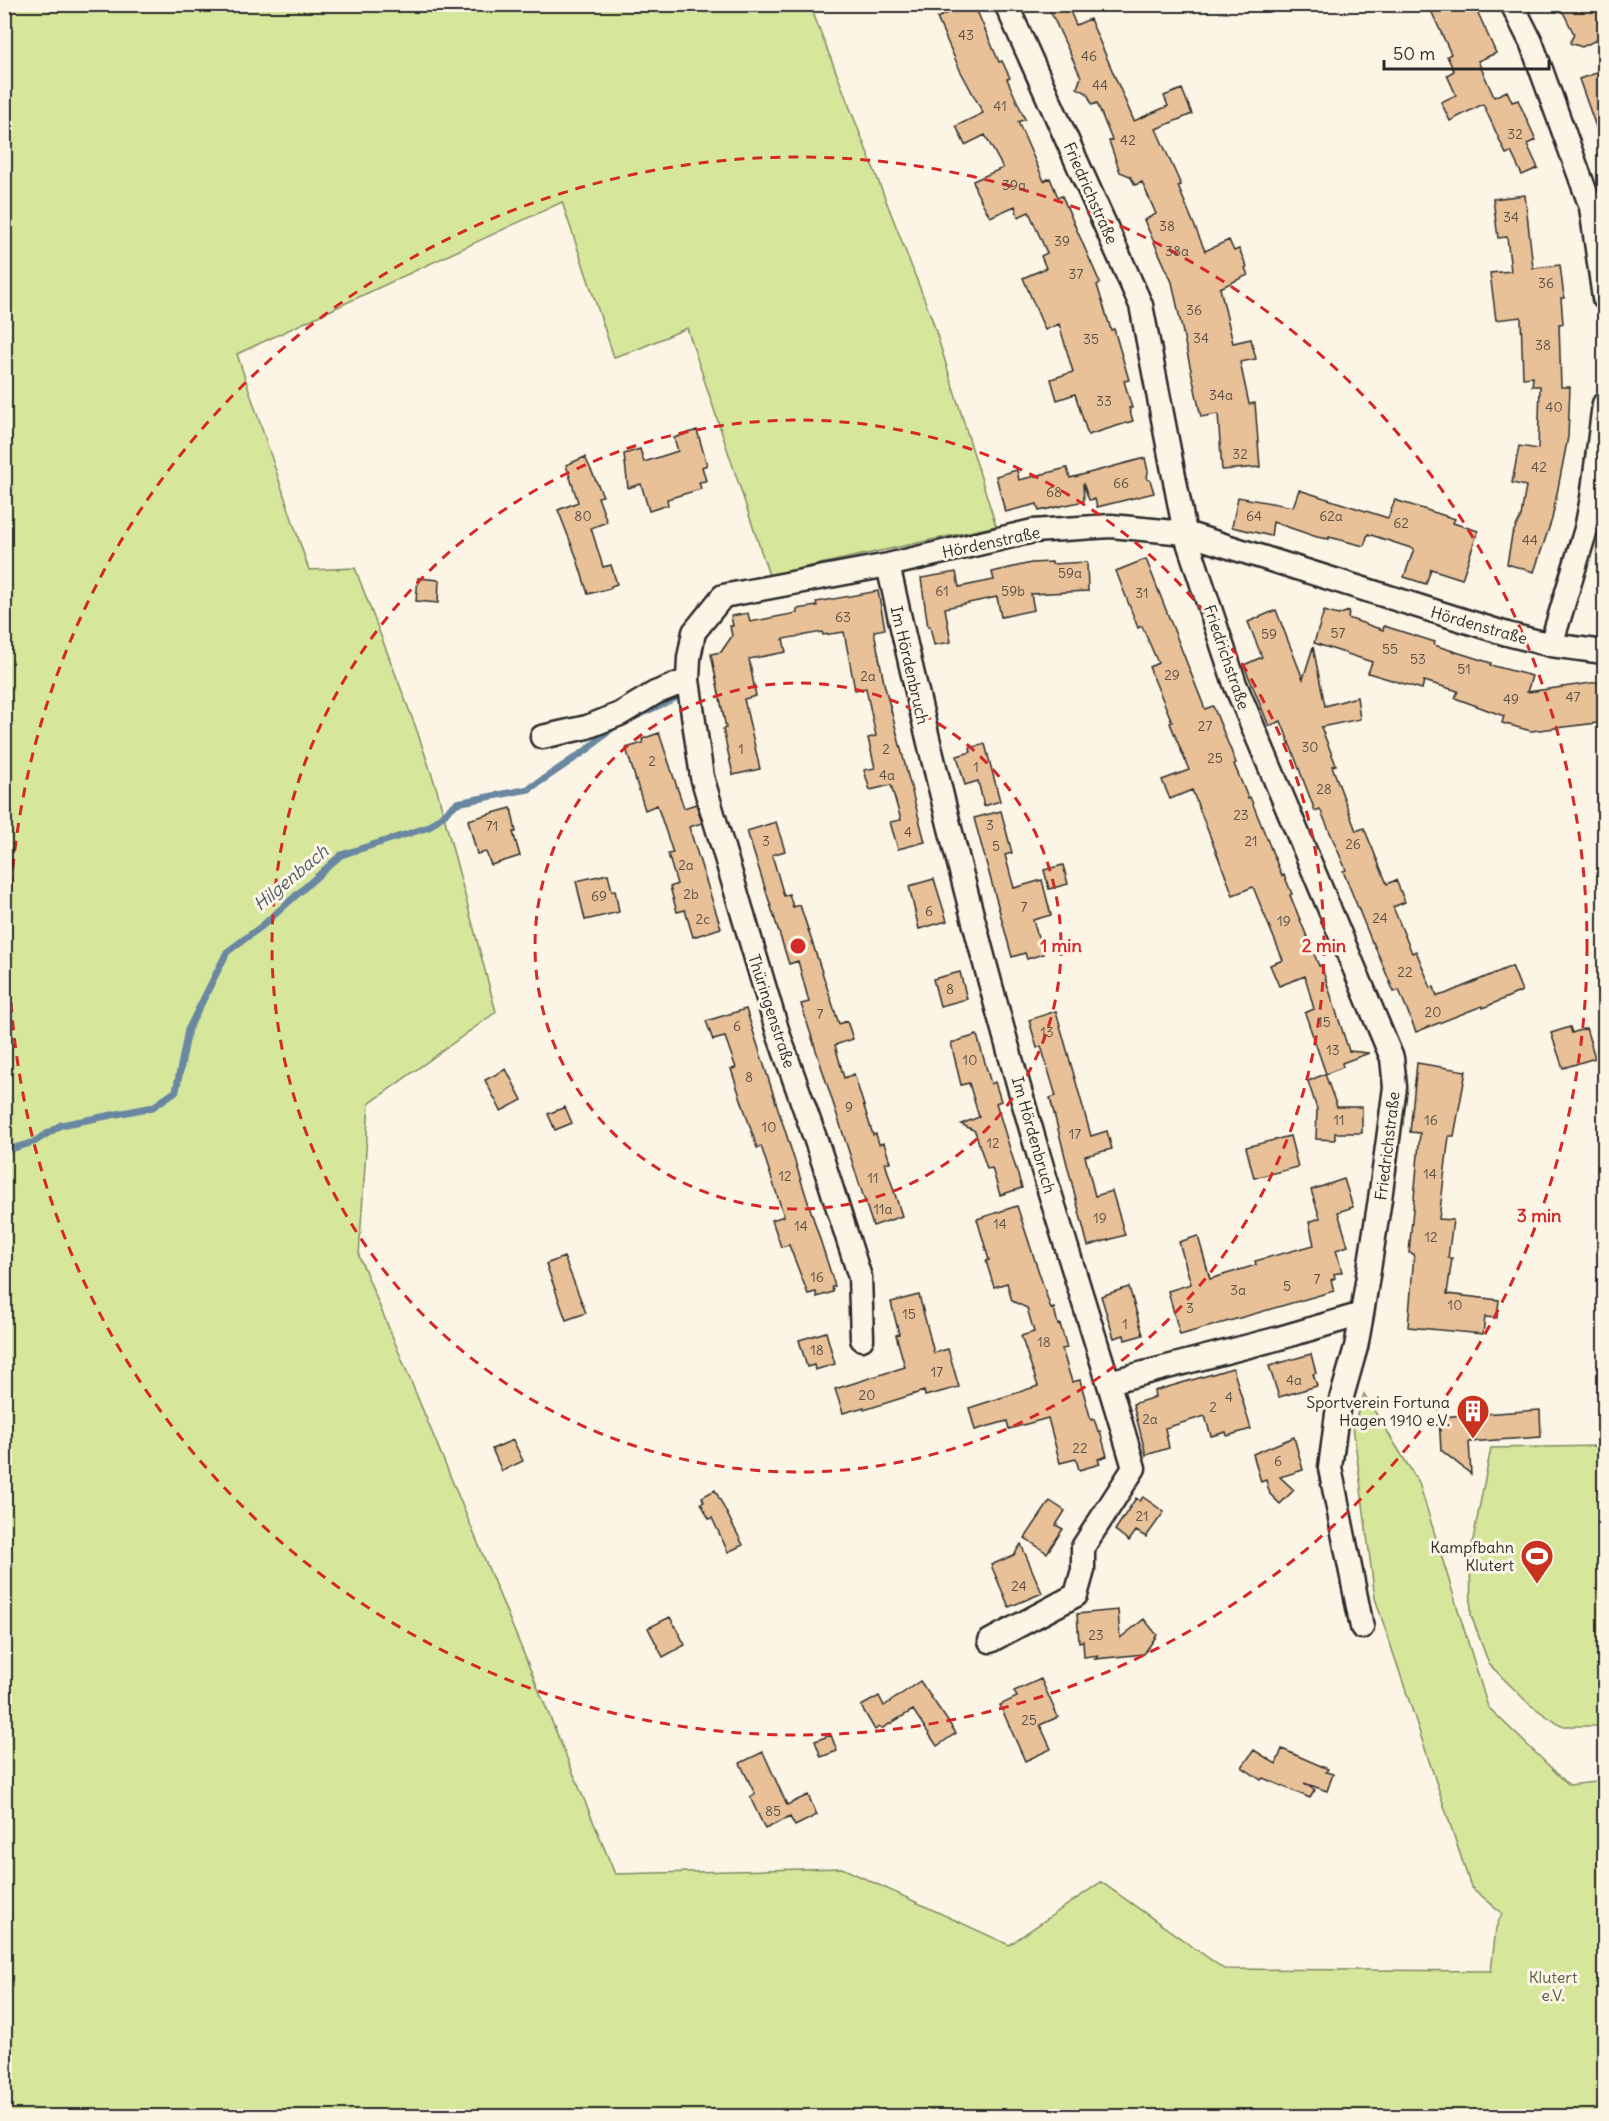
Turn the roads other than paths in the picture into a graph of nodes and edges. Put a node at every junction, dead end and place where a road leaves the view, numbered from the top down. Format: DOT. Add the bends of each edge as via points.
graph roads {
  1 [pos="1006,4"];
  2 [pos="1512,4"];
  3 [pos="1605,298"];
  4 [pos="1605,404"];
  5 [pos="1185,533"];
  6 [pos="888,565"];
  7 [pos="1551,645"];
  8 [pos="1605,652"];
  9 [pos="688,680"];
  10 [pos="542,736"];
  11 [pos="1362,1314"];
  12 [pos="862,1339"];
  13 [pos="1109,1382"];
  14 [pos="1362,1627"];
  15 [pos="990,1641"];
  1 -- 5 [label="street, Friedrichstraße" via="1141,305"];
  2 -- 3 [label="street" via="1532,42 1591,207"];
  4 -- 7 [label="street" via="1586,528"];
  5 -- 6 [label="street, Hördenstraße" via="1111,525 1033,531"];
  5 -- 7 [label="street, Hördenstraße"];
  5 -- 11 [label="street, Friedrichstraße" via="1235,684 1392,1058 1395,1087"];
  6 -- 9 [label="street, Hördenstraße" via="723,596 694,632"];
  6 -- 13 [label="street, Im Hördenbruch" via="922,720 978,938 1043,1170"];
  7 -- 8 [label="street, Hördenstraße"];
  9 -- 10 [label="street" via="587,727"];
  9 -- 12 [label="street, Thüringenstraße" via="702,777 779,1036 860,1277"];
  11 -- 13 [label="street"];
  11 -- 14 [label="street, Friedrichstraße" via="1337,1414 1330,1468"];
  13 -- 15 [label="street, Im Hördenbruch" via="1134,1467 1083,1547 1083,1570 1076,1595"];
}
